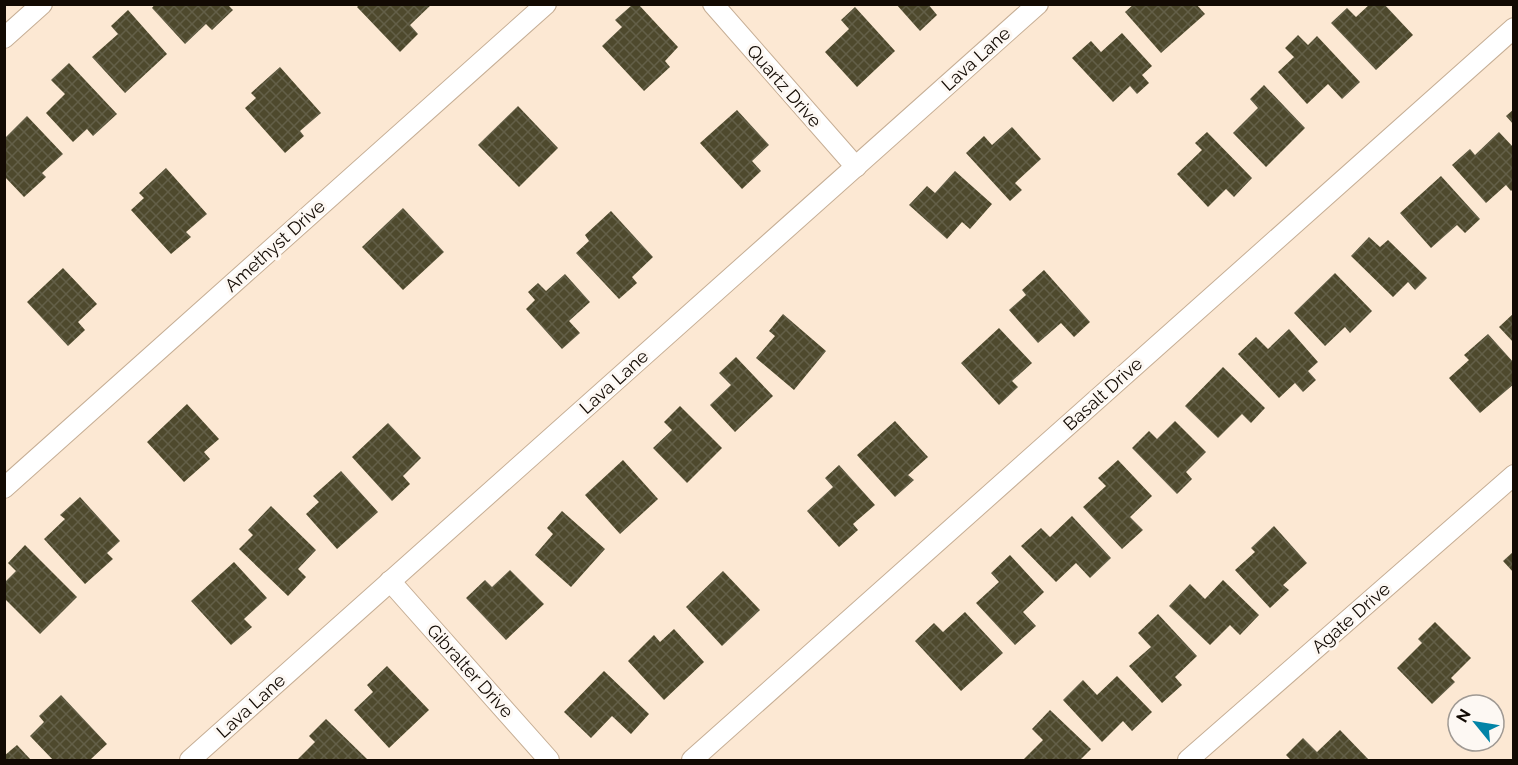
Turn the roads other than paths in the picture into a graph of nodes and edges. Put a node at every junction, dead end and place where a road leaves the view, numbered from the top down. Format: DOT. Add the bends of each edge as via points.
graph roads {
  1 [pos="42,4"];
  2 [pos="546,4"];
  3 [pos="713,4"];
  4 [pos="1038,4"];
  5 [pos="1514,28"];
  6 [pos="4,38"];
  7 [pos="856,166"];
  8 [pos="1514,475"];
  9 [pos="4,488"];
  10 [pos="390,581"];
  11 [pos="190,760"];
  12 [pos="549,760"];
  13 [pos="692,760"];
  14 [pos="1188,760"];
  1 -- 6 [label="street"];
  2 -- 9 [label="street, Amethyst Drive"];
  3 -- 7 [label="street, Quartz Drive"];
  4 -- 7 [label="street, Lava Lane"];
  5 -- 13 [label="street, Basalt Drive"];
  7 -- 10 [label="street, Lava Lane"];
  8 -- 14 [label="street, Agate Drive"];
  10 -- 11 [label="street, Lava Lane"];
  10 -- 12 [label="street, Gibralter Drive"];
}
